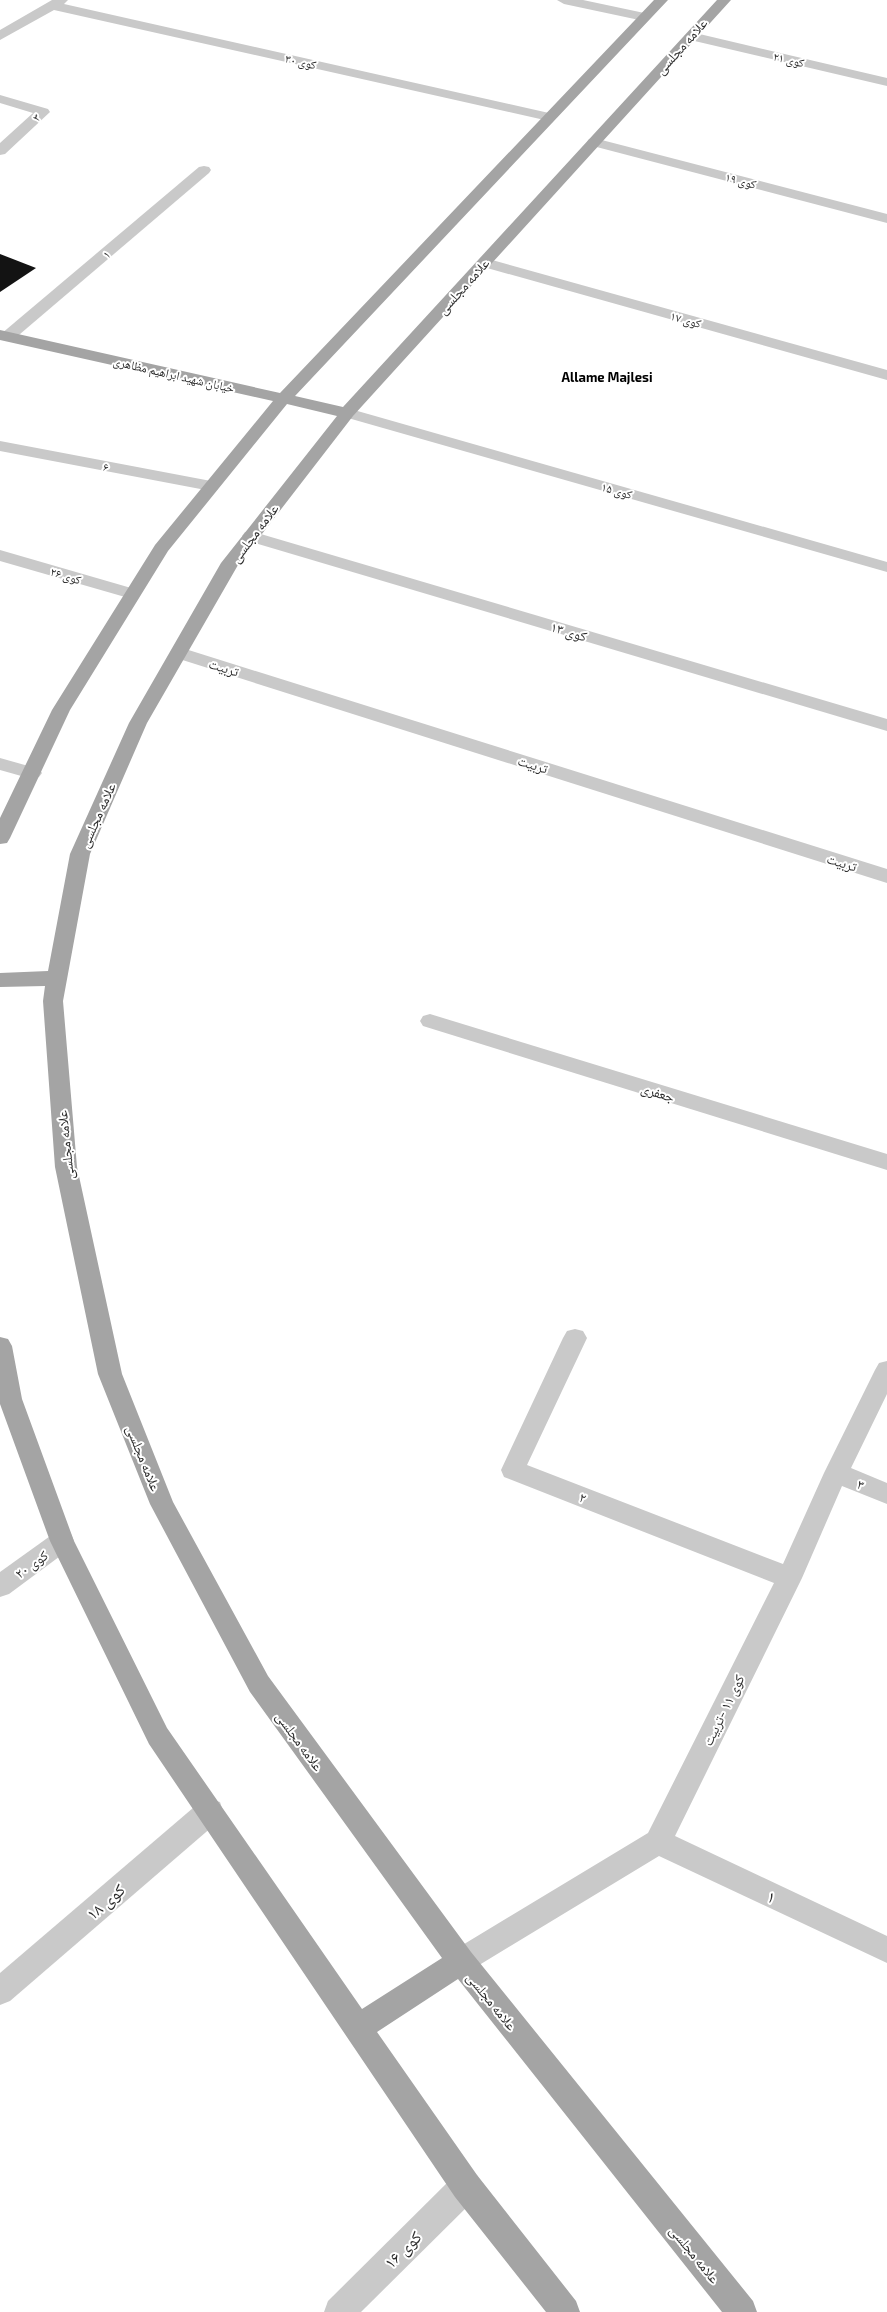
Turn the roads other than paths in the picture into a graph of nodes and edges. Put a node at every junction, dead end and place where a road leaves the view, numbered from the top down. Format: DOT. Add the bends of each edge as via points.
graph roads {
  1 [pos="564,0"];
  2 [pos="660,0"];
  3 [pos="724,0"];
  4 [pos="57,2"];
  5 [pos="644,17"];
  6 [pos="0,36"];
  7 [pos="691,36"];
  8 [pos="887,82"];
  9 [pos="0,99"];
  10 [pos="549,117"];
  11 [pos="594,142"];
  12 [pos="0,151"];
  13 [pos="204,170"];
  14 [pos="887,219"];
  15 [pos="485,263"];
  16 [pos="4,336"];
  17 [pos="887,375"];
  18 [pos="283,399"];
  19 [pos="347,413"];
  20 [pos="0,446"];
  21 [pos="211,486"];
  22 [pos="251,536"];
  23 [pos="0,555"];
  24 [pos="887,567"];
  25 [pos="132,594"];
  26 [pos="179,652"];
  27 [pos="887,725"];
  28 [pos="0,764"];
  29 [pos="32,773"];
  30 [pos="0,838"];
  31 [pos="887,876"];
  32 [pos="58,978"];
  33 [pos="0,980"];
  34 [pos="430,1021"];
  35 [pos="887,1162"];
  36 [pos="575,1338"];
  37 [pos="0,1346"];
  38 [pos="887,1370"];
  39 [pos="836,1473"];
  40 [pos="887,1494"];
  41 [pos="62,1541"];
  42 [pos="789,1578"];
  43 [pos="0,1586"];
  44 [pos="210,1811"];
  45 [pos="658,1842"];
  46 [pos="887,1950"];
  47 [pos="461,1961"];
  48 [pos="0,1991"];
  49 [pos="358,2028"];
  50 [pos="466,2186"];
  51 [pos="339,2312"];
  52 [pos="565,2312"];
  53 [pos="742,2312"];
  1 -- 5 [label="street"];
  2 -- 5 [label="main road"];
  3 -- 7 [label="main road, علامه مجلسی"];
  4 -- 6 [label="street"];
  4 -- 10 [label="street, کوی ۳۰"];
  5 -- 10 [label="main road"];
  7 -- 8 [label="street, کوی ۲۱"];
  7 -- 11 [label="main road, علامه مجلسی"];
  9 -- 12 [label="street, ۳" via="43,112"];
  10 -- 18 [label="main road"];
  11 -- 14 [label="street, کوی ۱۹"];
  11 -- 15 [label="main road, علامه مجلسی"];
  13 -- 16 [label="street, ۱"];
  15 -- 17 [label="street, کوی ۱۷"];
  15 -- 19 [label="main road, علامه مجلسی"];
  16 -- 18 [label="main road, خیابان شهید ابراهیم مظاهری"];
  18 -- 19 [label="main road, خیابان شهید ابراهیم مظاهری"];
  18 -- 21 [label="main road"];
  19 -- 22 [label="main road, علامه مجلسی"];
  19 -- 24 [label="street, کوی ۱۵"];
  20 -- 21 [label="street, ۶"];
  21 -- 25 [label="main road" via="160,549"];
  22 -- 26 [label="main road, علامه مجلسی" via="230,563"];
  22 -- 27 [label="street, کوی ۱۳"];
  23 -- 25 [label="street, کوی ۲۶"];
  25 -- 29 [label="main road" via="61,710"];
  26 -- 31 [label="street, تربیت"];
  26 -- 32 [label="main road, علامه مجلسی" via="138,723 80,854"];
  28 -- 29 [label="street"];
  29 -- 30 [label="main road"];
  32 -- 33 [label="main road"];
  32 -- 47 [label="main road, علامه مجلسی" via="53,1001 66,1167 110,1374 162,1504 259,1684"];
  34 -- 35 [label="street, جعفری"];
  36 -- 42 [label="street, ۲" via="513,1470"];
  37 -- 41 [label="main road" via="10,1399"];
  38 -- 39 [label="street, کوی ۱۱ -تربیت"];
  39 -- 40 [label="street, ۳"];
  39 -- 42 [label="street, کوی ۱۱ -تربیت"];
  41 -- 43 [label="street, کوی ۲۰"];
  41 -- 44 [label="main road" via="158,1736"];
  42 -- 45 [label="street, کوی ۱۱ -تربیت"];
  44 -- 48 [label="street, کوی ۱۸"];
  44 -- 49 [label="main road"];
  45 -- 46 [label="street, ۱"];
  45 -- 47 [label="street"];
  47 -- 49 [label="main road"];
  47 -- 53 [label="main road, علامه مجلسی"];
  49 -- 50 [label="main road"];
  50 -- 51 [label="street, کوی ۱۶"];
  50 -- 52 [label="main road"];
}
